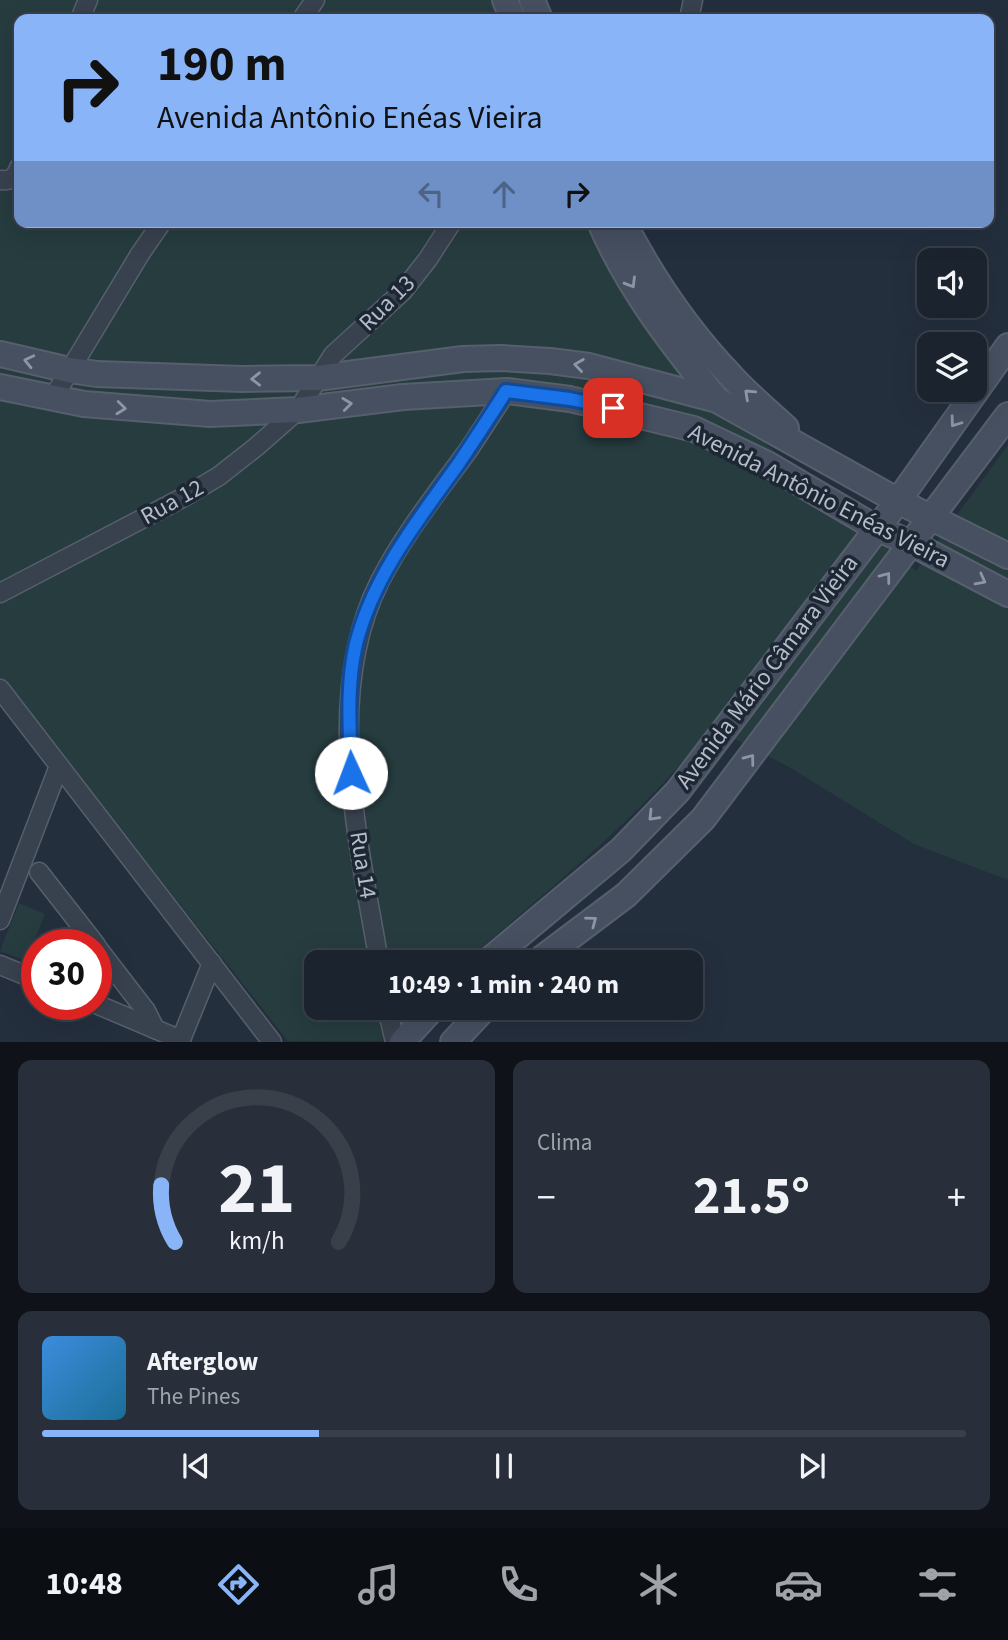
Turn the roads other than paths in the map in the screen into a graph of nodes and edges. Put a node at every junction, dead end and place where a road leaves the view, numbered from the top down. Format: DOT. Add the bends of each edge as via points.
graph roads {
  1 [pos="158,228"];
  2 [pos="448,228"];
  3 [pos="613,228"];
  4 [pos="614,228"];
  5 [pos="1008,346"];
  6 [pos="0,354"];
  7 [pos="69,370"];
  8 [pos="317,378"];
  9 [pos="0,387"];
  10 [pos="506,391"];
  11 [pos="53,398"];
  12 [pos="717,400"];
  13 [pos="298,410"];
  14 [pos="1008,415"];
  15 [pos="817,457"];
  16 [pos="898,501"];
  17 [pos="932,516"];
  18 [pos="877,528"];
  19 [pos="911,543"];
  20 [pos="1008,556"];
  21 [pos="0,593"];
  22 [pos="1008,594"];
  23 [pos="0,689"];
  24 [pos="59,766"];
  25 [pos="39,872"];
  26 [pos="6,888"];
  27 [pos="0,920"];
  28 [pos="84,929"];
  29 [pos="377,950"];
  30 [pos="501,950"];
  31 [pos="553,950"];
  32 [pos="212,963"];
  33 [pos="0,965"];
  34 [pos="112,966"];
  35 [pos="21,974"];
  36 [pos="112,1011"];
  37 [pos="390,1020"];
  38 [pos="422,1020"];
  39 [pos="473,1020"];
  40 [pos="155,1029"];
  41 [pos="180,1041"];
  42 [pos="272,1041"];
  43 [pos="395,1041"];
  44 [pos="402,1041"];
  45 [pos="453,1041"];
  1 -- 7 [label="street"];
  2 -- 8 [label="street, Rua 13" via="403,291 333,355"];
  3 -- 12 [label="street, one-way" via="631,284"];
  15 -- 4 [label="street, one-way" via="731,377"];
  5 -- 16 [label="street, Avenida Mário Câmara Vieira, one-way"];
  7 -- 6 [label="street, Avenida Antônio Enéas Vieira, one-way"];
  8 -- 7 [label="street, Avenida Antônio Enéas Vieira, one-way" via="171,378"];
  7 -- 11 [label="street"];
  12 -- 8 [label="street, Avenida Antônio Enéas Vieira, one-way" via="589,366 501,358"];
  8 -- 13 [label="street, Rua 12"];
  9 -- 11 [label="street, Avenida Antônio Enéas Vieira"];
  13 -- 10 [label="street, Avenida Antônio Enéas Vieira, one-way"];
  10 -- 18 [label="street, Avenida Antônio Enéas Vieira" via="570,399 694,429 769,465"];
  10 -- 29 [label="street, Rua 14" via="380,581 356,646 349,718 351,773"];
  11 -- 13 [label="street, Avenida Antônio Enéas Vieira, one-way" via="126,409 211,414"];
  12 -- 15 [label="street, Avenida Antônio Enéas Vieira"];
  13 -- 21 [label="street, Rua 12" via="219,476"];
  14 -- 17 [label="street, Avenida Mário Câmara Vieira"];
  15 -- 16 [label="street, Avenida Antônio Enéas Vieira"];
  16 -- 17 [label="street, Avenida Antônio Enéas Vieira"];
  16 -- 18 [label="street, Avenida Mário Câmara Vieira"];
  17 -- 19 [label="street, Avenida Mário Câmara Vieira"];
  17 -- 20 [label="street, Avenida Antônio Enéas Vieira"];
  18 -- 19 [label="street, Avenida Antônio Enéas Vieira"];
  18 -- 30 [label="street, Avenida Mário Câmara Vieira, one-way" via="678,791 621,849"];
  19 -- 22 [label="street, Avenida Antônio Enéas Vieira, one-way"];
  31 -- 19 [label="street, Avenida Mário Câmara Vieira, one-way" via="626,895 703,819"];
  23 -- 24 [label="street"];
  24 -- 26 [label="street"];
  24 -- 32 [label="street"];
  25 -- 28 [label="street"];
  26 -- 27 [label="street"];
  32 -- 41 [label="street"];
  32 -- 42 [label="street"];
  33 -- 35 [label="street"];
  34 -- 40 [label="street"];
  36 -- 40 [label="street"];
  37 -- 43 [label="street"];
  38 -- 44 [label="street"];
  39 -- 45 [label="street"];
  40 -- 41 [label="street"];
}
